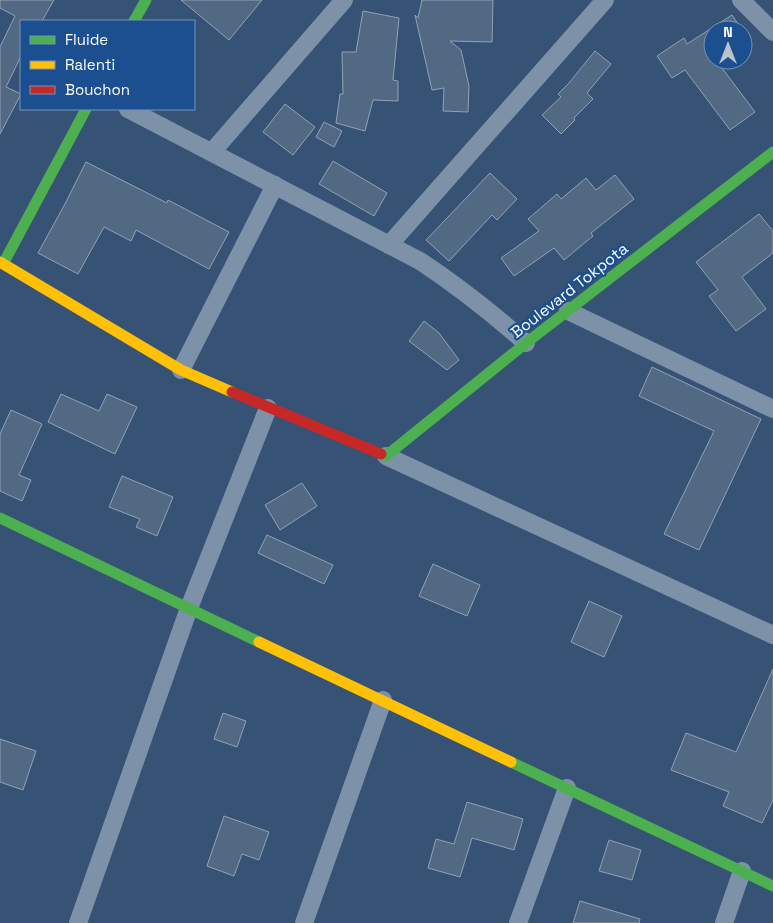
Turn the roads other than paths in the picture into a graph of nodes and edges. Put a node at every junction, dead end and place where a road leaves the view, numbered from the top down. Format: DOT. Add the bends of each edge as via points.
graph roads {
  1 [pos="146,0"];
  2 [pos="344,0"];
  3 [pos="605,0"];
  4 [pos="741,0"];
  5 [pos="135,20"];
  6 [pos="773,32"];
  7 [pos="85,110"];
  8 [pos="130,110"];
  9 [pos="212,152"];
  10 [pos="773,152"];
  11 [pos="275,185"];
  12 [pos="388,245"];
  13 [pos="1,263"];
  14 [pos="568,311"];
  15 [pos="526,343"];
  16 [pos="181,370"];
  17 [pos="268,408"];
  18 [pos="773,409"];
  19 [pos="386,456"];
  20 [pos="0,520"];
  21 [pos="189,608"];
  22 [pos="773,635"];
  23 [pos="383,700"];
  24 [pos="567,788"];
  25 [pos="742,871"];
  26 [pos="773,886"];
  27 [pos="78,923"];
  28 [pos="304,923"];
  29 [pos="518,923"];
  30 [pos="724,923"];
  1 -- 5 [label="street"];
  2 -- 9 [label="street"];
  3 -- 12 [label="street"];
  4 -- 6 [label="street"];
  7 -- 13 [label="street"];
  8 -- 9 [label="street"];
  9 -- 11 [label="street"];
  10 -- 14 [label="street, Boulevard Tokpota"];
  11 -- 12 [label="street"];
  11 -- 16 [label="street"];
  12 -- 15 [label="street" via="454,283"];
  13 -- 16 [label="street"];
  14 -- 15 [label="street, Boulevard Tokpota"];
  14 -- 18 [label="street"];
  15 -- 19 [label="street, Boulevard Tokpota"];
  16 -- 17 [label="street"];
  17 -- 19 [label="street"];
  17 -- 21 [label="street"];
  19 -- 22 [label="street"];
  20 -- 21 [label="street"];
  21 -- 23 [label="street"];
  21 -- 27 [label="street"];
  23 -- 24 [label="street"];
  23 -- 28 [label="street"];
  24 -- 25 [label="street"];
  24 -- 29 [label="street"];
  25 -- 26 [label="street"];
  25 -- 30 [label="street"];
}
